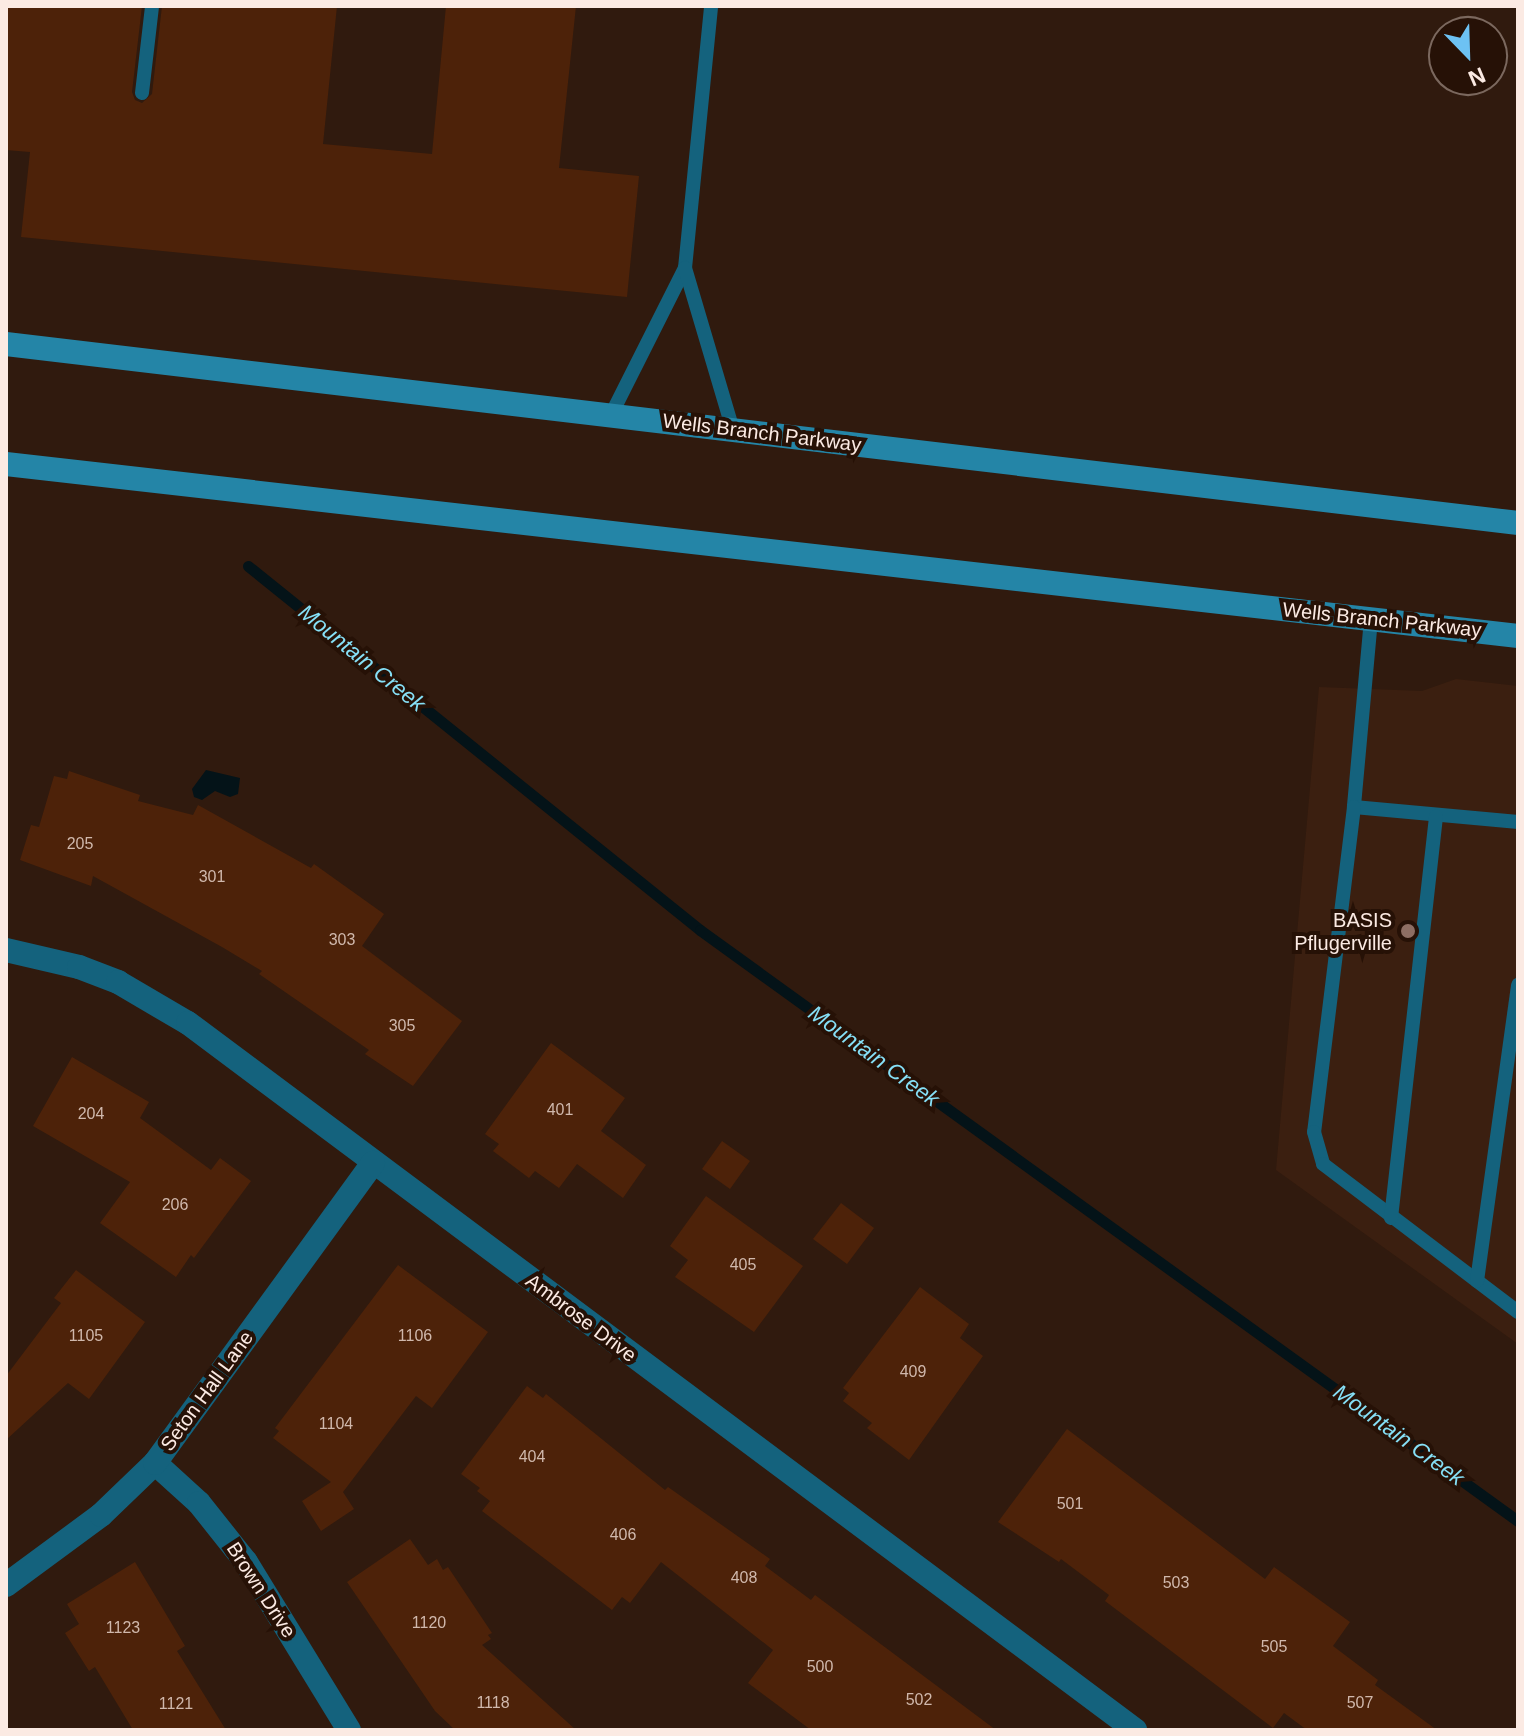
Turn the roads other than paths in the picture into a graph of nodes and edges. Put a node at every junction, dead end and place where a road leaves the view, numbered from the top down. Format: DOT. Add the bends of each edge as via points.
graph roads {
  1 [pos="152,6"];
  2 [pos="711,6"];
  3 [pos="142,93"];
  4 [pos="685,268"];
  5 [pos="6,344"];
  6 [pos="611,415"];
  7 [pos="733,430"];
  8 [pos="6,464"];
  9 [pos="1518,523"];
  10 [pos="1371,619"];
  11 [pos="1518,636"];
  12 [pos="1354,807"];
  13 [pos="1436,817"];
  14 [pos="1518,822"];
  15 [pos="6,950"];
  16 [pos="1518,985"];
  17 [pos="373,1163"];
  18 [pos="1391,1218"];
  19 [pos="1477,1281"];
  20 [pos="1518,1312"];
  21 [pos="155,1463"];
  22 [pos="6,1585"];
  23 [pos="349,1730"];
  24 [pos="1135,1730"];
  1 -- 3 [label="lane"];
  2 -- 4 [label="lane"];
  4 -- 6 [label="lane"];
  4 -- 7 [label="lane"];
  5 -- 6 [label="main road, Wells Branch Parkway"];
  6 -- 7 [label="main road, Wells Branch Parkway"];
  7 -- 9 [label="main road, Wells Branch Parkway"];
  8 -- 10 [label="main road, Wells Branch Parkway"];
  10 -- 11 [label="main road, Wells Branch Parkway"];
  10 -- 12 [label="lane"];
  12 -- 13 [label="lane"];
  12 -- 18 [label="lane" via="1314,1132 1323,1164"];
  13 -- 14 [label="lane"];
  13 -- 18 [label="lane"];
  15 -- 17 [label="street, Ambrose Drive" via="118,982 188,1023"];
  16 -- 19 [label="lane"];
  17 -- 21 [label="street, Seton Hall Lane"];
  17 -- 24 [label="street, Ambrose Drive"];
  18 -- 19 [label="lane"];
  19 -- 20 [label="lane"];
  21 -- 22 [label="street, Seton Hall Lane" via="101,1515"];
  21 -- 23 [label="street, Brown Drive" via="199,1503 246,1562"];
}
